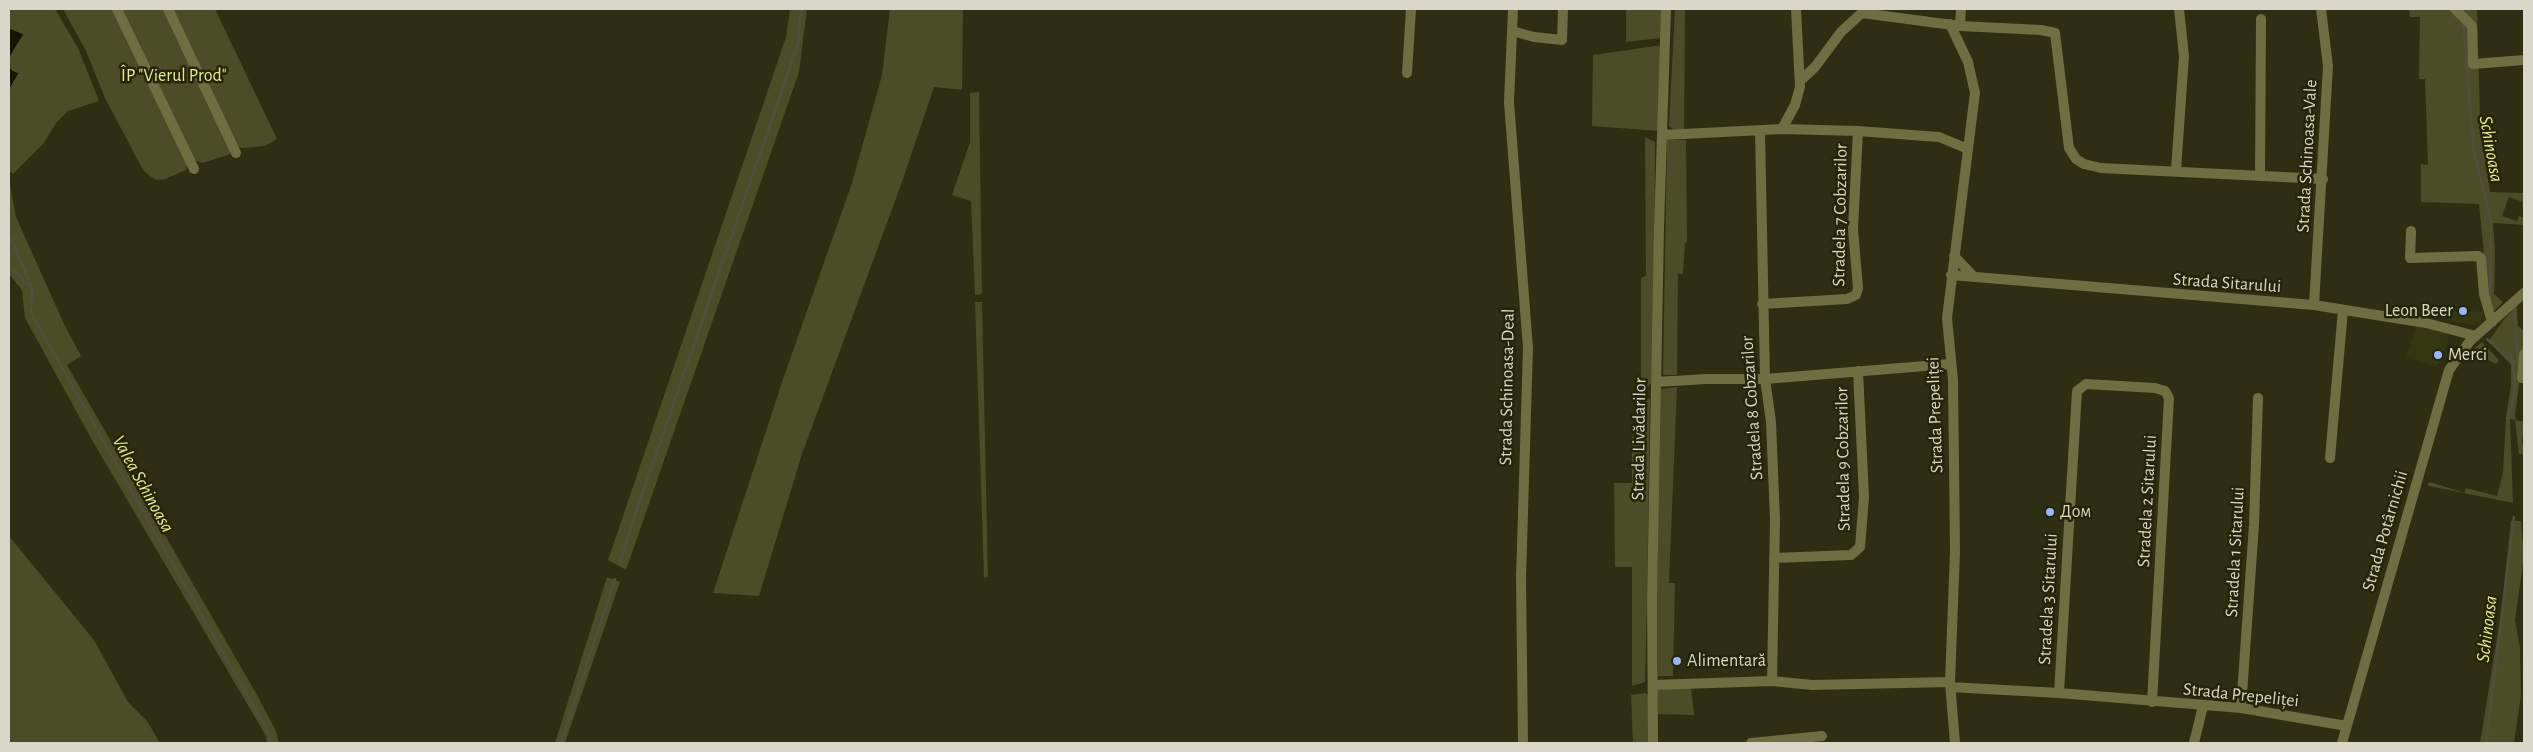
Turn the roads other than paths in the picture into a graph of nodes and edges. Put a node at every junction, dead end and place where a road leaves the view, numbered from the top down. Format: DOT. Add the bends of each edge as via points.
graph roads {
  1 [pos="118,9"];
  2 [pos="168,9"];
  3 [pos="1411,9"];
  4 [pos="1513,9"];
  5 [pos="1563,9"];
  6 [pos="1666,9"];
  7 [pos="1796,9"];
  8 [pos="1961,9"];
  9 [pos="2179,9"];
  10 [pos="2321,9"];
  11 [pos="1864,11"];
  12 [pos="2460,15"];
  13 [pos="2261,19"];
  14 [pos="1955,25"];
  15 [pos="1512,31"];
  16 [pos="2524,60"];
  17 [pos="1407,73"];
  18 [pos="1800,81"];
  19 [pos="1782,129"];
  20 [pos="1858,130"];
  21 [pos="1760,131"];
  22 [pos="1663,135"];
  23 [pos="1968,148"];
  24 [pos="236,153"];
  25 [pos="194,169"];
  26 [pos="2176,170"];
  27 [pos="2260,176"];
  28 [pos="2323,179"];
  29 [pos="2411,231"];
  30 [pos="1954,256"];
  31 [pos="1951,276"];
  32 [pos="1974,276"];
  33 [pos="2524,293"];
  34 [pos="1762,304"];
  35 [pos="2314,305"];
  36 [pos="2343,310"];
  37 [pos="2492,322"];
  38 [pos="2476,336"];
  39 [pos="2524,354"];
  40 [pos="1950,364"];
  41 [pos="1858,371"];
  42 [pos="2522,378"];
  43 [pos="1765,379"];
  44 [pos="1656,382"];
  45 [pos="2078,388"];
  46 [pos="2258,398"];
  47 [pos="2330,458"];
  48 [pos="1774,558"];
  49 [pos="1772,681"];
  50 [pos="1653,684"];
  51 [pos="1950,685"];
  52 [pos="2059,693"];
  53 [pos="2152,702"];
  54 [pos="2203,706"];
  55 [pos="2241,708"];
  56 [pos="2347,726"];
  57 [pos="1822,736"];
  58 [pos="1523,743"];
  59 [pos="1653,743"];
  60 [pos="1751,743"];
  61 [pos="1955,743"];
  62 [pos="2194,743"];
  63 [pos="2342,743"];
  1 -- 25 [label="street"];
  2 -- 24 [label="street"];
  3 -- 17 [label="street"];
  4 -- 15 [label="street, Strada Schinoasa-Deal"];
  5 -- 15 [label="street" via="1562,40"];
  6 -- 22 [label="street, Strada Livădarilor"];
  7 -- 18 [label="street"];
  8 -- 14 [label="street, Strada Prepeliței"];
  9 -- 26 [label="street" via="2184,56"];
  10 -- 28 [label="street, Strada Schinoasa-Vale" via="2328,66"];
  11 -- 14 [label="street"];
  11 -- 18 [label="street" via="1841,32 1815,68"];
  12 -- 16 [label="street" via="2472,26 2473,64"];
  13 -- 27 [label="street"];
  14 -- 23 [label="street, Strada Prepeliței" via="1975,93"];
  14 -- 26 [label="street" via="2055,33 2069,148 2076,159 2101,168"];
  15 -- 58 [label="street, Strada Schinoasa-Deal" via="1509,102 1528,348 1521,578"];
  18 -- 19 [label="street" via="1794,105"];
  19 -- 20 [label="street"];
  19 -- 21 [label="street"];
  20 -- 23 [label="street" via="1939,137"];
  20 -- 34 [label="street, Stradela 7 Cobzarilor" via="1853,229 1856,296"];
  21 -- 22 [label="street"];
  21 -- 34 [label="street, Stradela 8 Cobzarilor"];
  22 -- 44 [label="street, Strada Livădarilor"];
  23 -- 30 [label="street, Strada Prepeliței"];
  26 -- 27 [label="street"];
  27 -- 28 [label="street"];
  28 -- 35 [label="street, Strada Schinoasa-Vale"];
  29 -- 37 [label="street" via="2410,258 2481,258 2484,294"];
  30 -- 31 [label="street, Strada Prepeliței"];
  30 -- 32 [label="street"];
  31 -- 32 [label="street, Strada Sitarului"];
  31 -- 40 [label="street, Strada Prepeliței" via="1947,318"];
  32 -- 35 [label="street, Strada Sitarului" via="2069,287"];
  33 -- 37 [label="street, Strada Potârnichii"];
  34 -- 43 [label="street, Stradela 8 Cobzarilor"];
  35 -- 36 [label="street, Strada Sitarului"];
  36 -- 38 [label="street, Strada Sitarului" via="2426,322"];
  36 -- 47 [label="street"];
  37 -- 38 [label="street, Strada Potârnichii"];
  38 -- 56 [label="street, Strada Potârnichii" via="2453,362 2443,387"];
  39 -- 42 [label="street"];
  40 -- 41 [label="street"];
  40 -- 51 [label="street, Strada Prepeliței" via="1953,380 1955,551"];
  41 -- 43 [label="street"];
  41 -- 48 [label="street, Stradela 9 Cobzarilor" via="1864,497 1860,547 1851,555"];
  43 -- 44 [label="street" via="1707,378"];
  43 -- 48 [label="street, Stradela 8 Cobzarilor" via="1772,431 1776,520"];
  44 -- 50 [label="street, Strada Livădarilor"];
  45 -- 52 [label="street, Stradela 3 Sitarului"];
  45 -- 53 [label="street, Stradela 2 Sitarului" via="2086,384 2155,388 2165,391 2169,398"];
  46 -- 55 [label="street, Stradela 1 Sitarului" via="2254,525"];
  48 -- 49 [label="street, Stradela 8 Cobzarilor"];
  49 -- 50 [label="street, Strada Prepeliței"];
  49 -- 51 [label="street, Strada Prepeliței" via="1812,685"];
  50 -- 59 [label="street, Strada Livădarilor"];
  51 -- 52 [label="street, Strada Prepeliței"];
  51 -- 61 [label="street, Strada Prepeliței"];
  52 -- 53 [label="street, Strada Prepeliței"];
  53 -- 54 [label="street, Strada Prepeliței"];
  54 -- 55 [label="street, Strada Prepeliței"];
  54 -- 62 [label="street"];
  55 -- 56 [label="street, Strada Prepeliței"];
  56 -- 63 [label="street, Strada Potârnichii"];
  57 -- 60 [label="street"];
}
